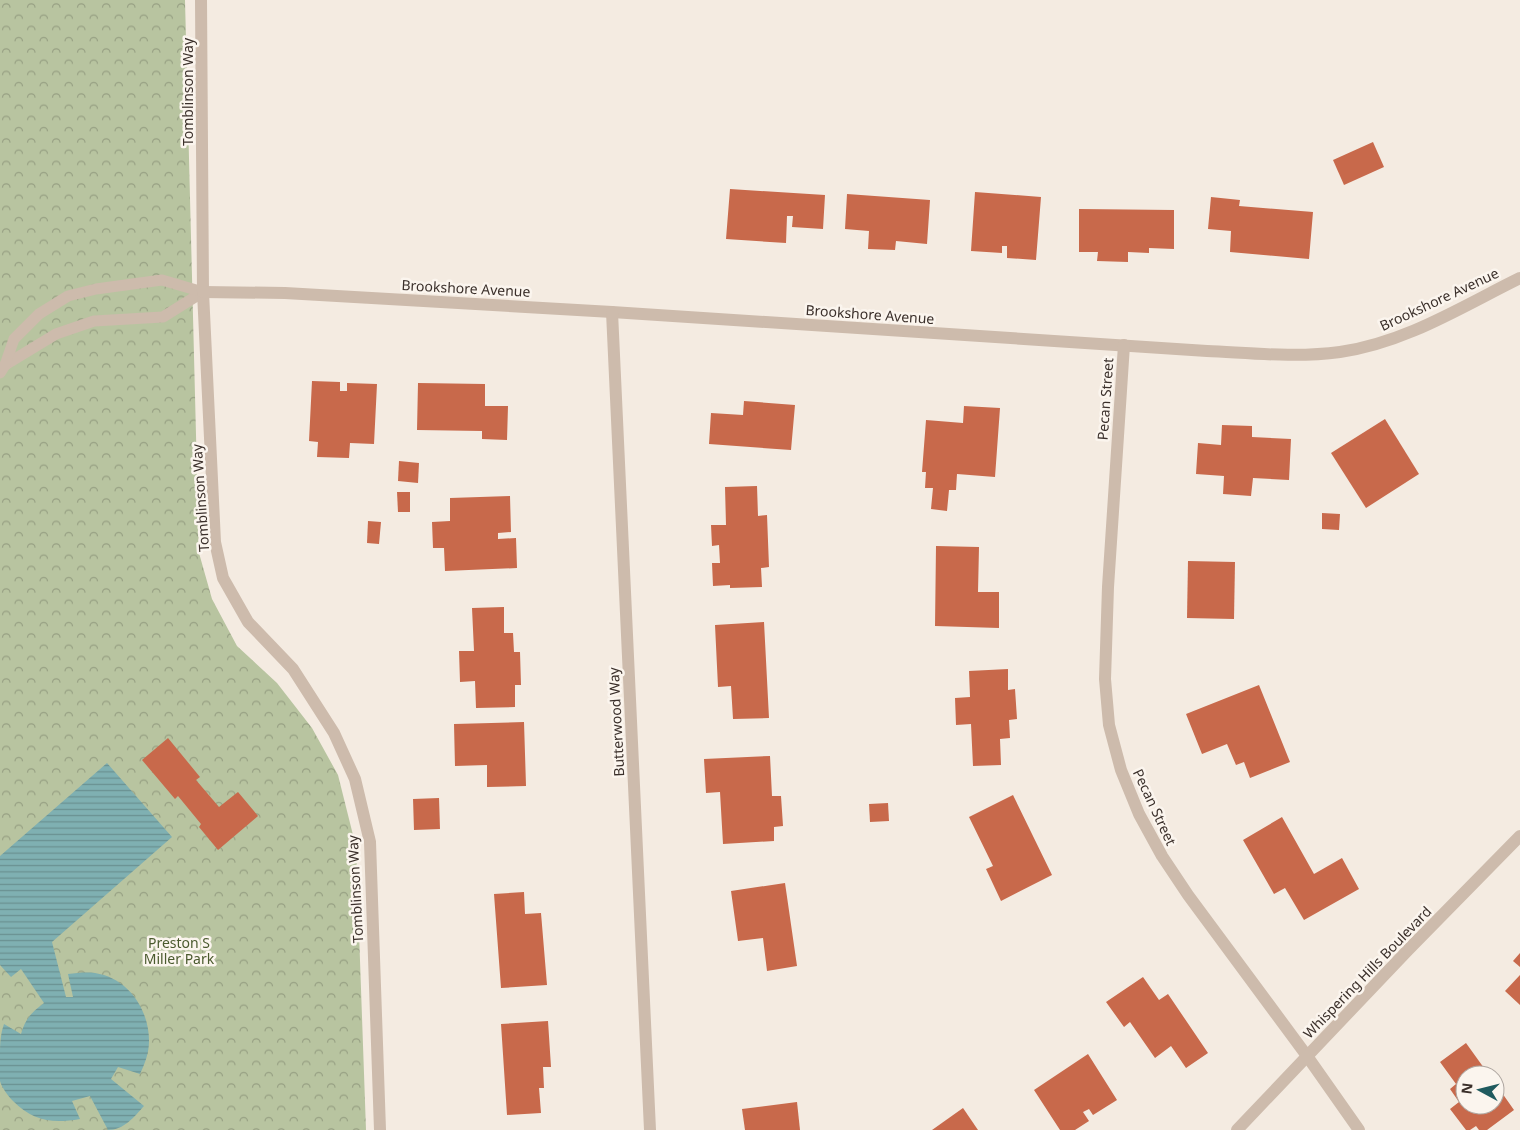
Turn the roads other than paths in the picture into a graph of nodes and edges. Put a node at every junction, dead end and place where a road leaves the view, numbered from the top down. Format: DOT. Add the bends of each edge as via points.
graph roads {
  1 [pos="201,0"];
  2 [pos="1520,278"];
  3 [pos="203,292"];
  4 [pos="612,312"];
  5 [pos="1124,345"];
  6 [pos="3,369"];
  7 [pos="1520,836"];
  8 [pos="1307,1056"];
  9 [pos="380,1130"];
  10 [pos="650,1130"];
  11 [pos="1237,1130"];
  12 [pos="1359,1130"];
  1 -- 3 [label="street, Tomblinson Way"];
  2 -- 5 [label="street, Brookshore Avenue" via="1427,324 1385,341 1342,352 1252,353"];
  3 -- 4 [label="street, Brookshore Avenue" via="285,293"];
  3 -- 6 [label="lane" via="163,317 94,321 56,334"];
  3 -- 6 [label="lane" via="162,280 68,296 38,314 14,339"];
  3 -- 9 [label="street, Tomblinson Way" via="215,542 223,578 248,622 294,670 334,733 355,779 370,842"];
  4 -- 5 [label="street, Brookshore Avenue"];
  4 -- 10 [label="street, Butterwood Way"];
  5 -- 8 [label="street, Pecan Street" via="1106,633 1105,680 1109,725 1128,788 1162,856"];
  7 -- 8 [label="street, Whispering Hills Boulevard"];
  8 -- 11 [label="street, Whispering Hills Boulevard"];
  8 -- 12 [label="street, Pecan Street"];
}
